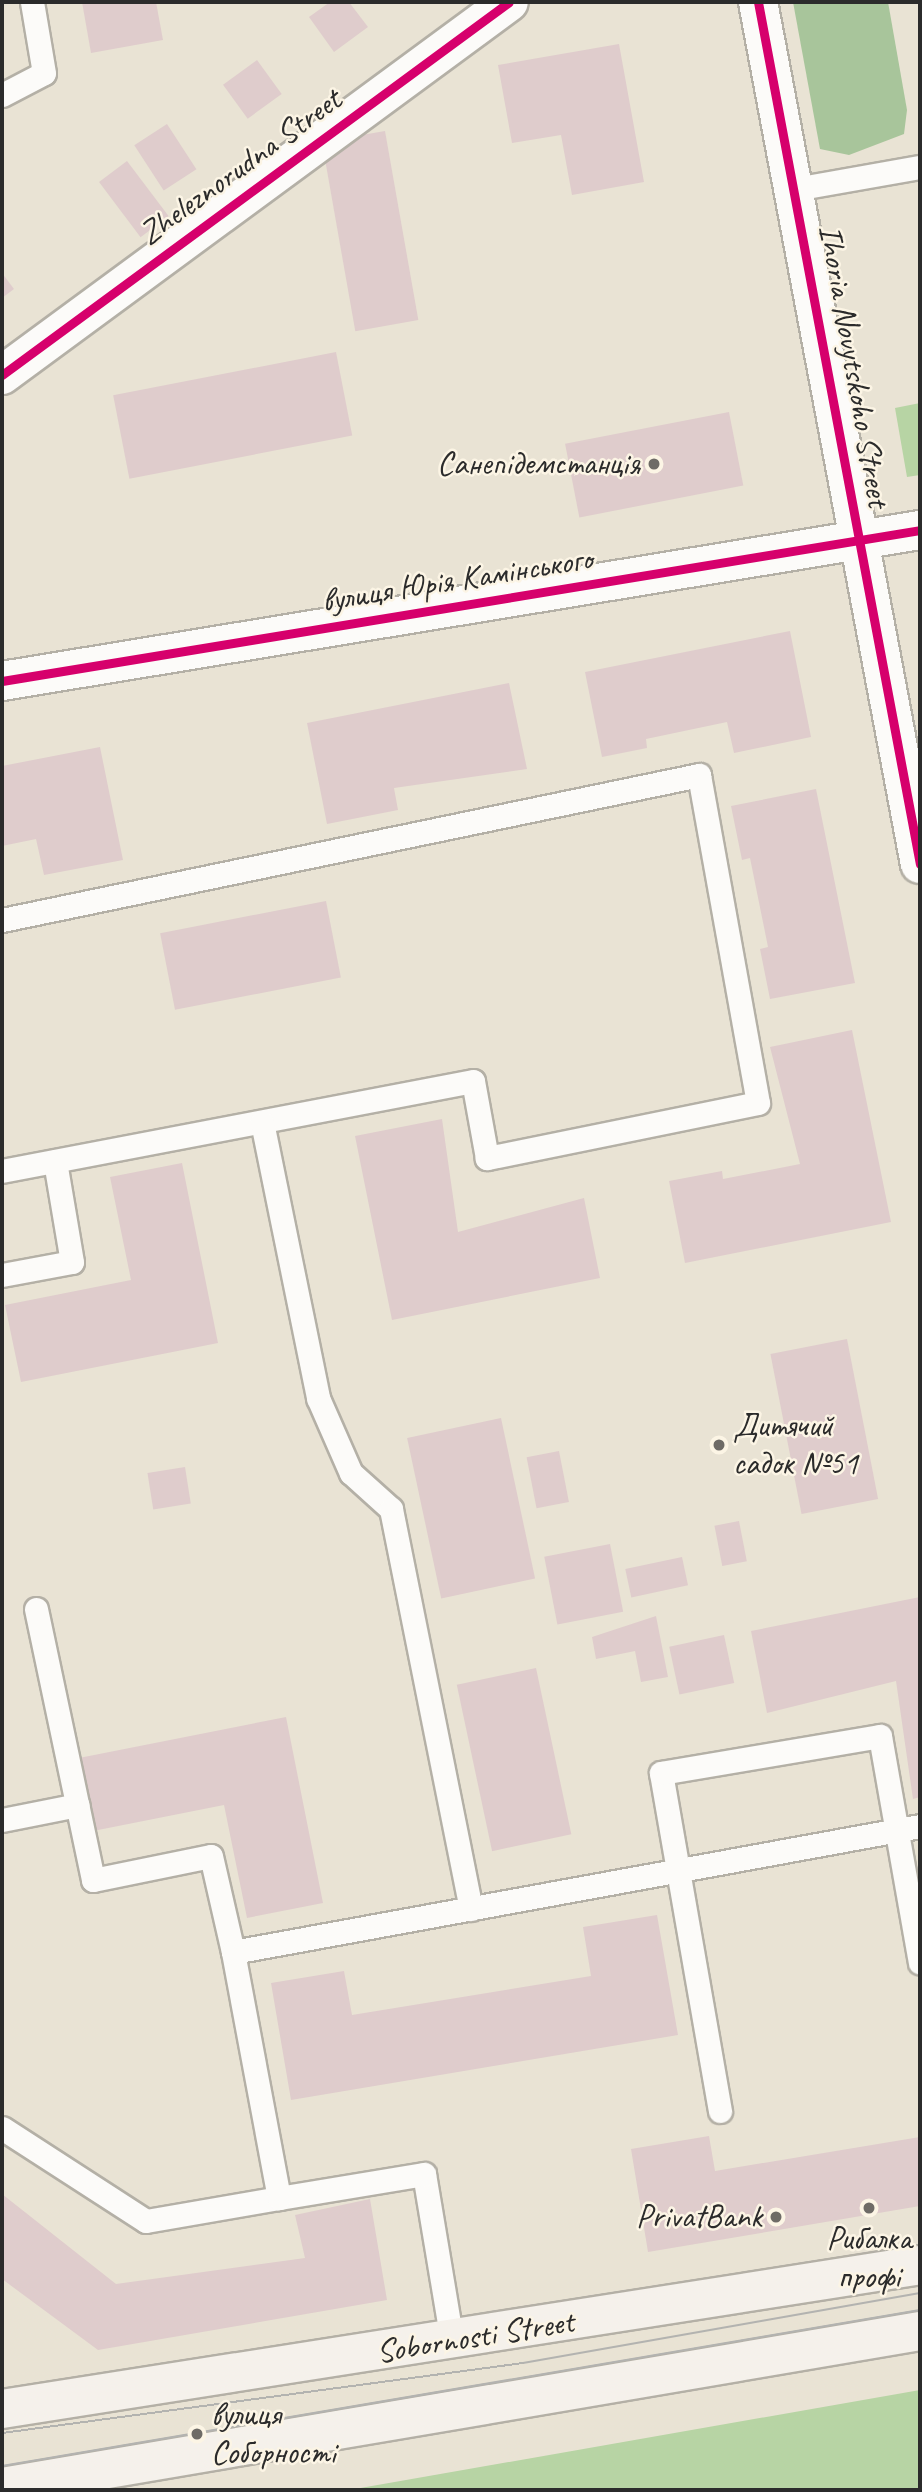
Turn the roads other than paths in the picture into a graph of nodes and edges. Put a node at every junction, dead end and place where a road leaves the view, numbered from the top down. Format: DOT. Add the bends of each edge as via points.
graph roads {
  1 [pos="32,2"];
  2 [pos="509,2"];
  3 [pos="758,2"];
  4 [pos="2,95"];
  5 [pos="920,167"];
  6 [pos="795,189"];
  7 [pos="2,375"];
  8 [pos="920,530"];
  9 [pos="860,540"];
  10 [pos="2,681"];
  11 [pos="920,864"];
  12 [pos="2,920"];
  13 [pos="262,1122"];
  14 [pos="55,1161"];
  15 [pos="2,1171"];
  16 [pos="2,1275"];
  17 [pos="36,1609"];
  18 [pos="78,1805"];
  19 [pos="2,1820"];
  20 [pos="920,1826"];
  21 [pos="897,1830"];
  22 [pos="678,1871"];
  23 [pos="471,1909"];
  24 [pos="233,1952"];
  25 [pos="920,1962"];
  26 [pos="720,2111"];
  27 [pos="2,2128"];
  28 [pos="279,2197"];
  29 [pos="920,2265"];
  30 [pos="920,2331"];
  31 [pos="452,2341"];
  32 [pos="11,2412"];
  33 [pos="2,2477"];
  34 [pos="43,2479"];
  35 [pos="2,2487"];
  1 -- 4 [label="lane" via="44,73"];
  2 -- 7 [label="street, Zheleznorudna Street"];
  3 -- 6 [label="street, Ihoria Novytskoho Street"];
  5 -- 6 [label="lane"];
  6 -- 9 [label="street, Ihoria Novytskoho Street"];
  8 -- 9 [label="street, вулиця Юрія Камінського"];
  9 -- 10 [label="street, вулиця Юрія Камінського"];
  9 -- 11 [label="street, Ihoria Novytskoho Street"];
  12 -- 13 [label="lane" via="699,775 758,1103 487,1158 473,1081"];
  13 -- 14 [label="lane"];
  13 -- 23 [label="lane" via="318,1398 351,1474 391,1509"];
  14 -- 15 [label="lane"];
  14 -- 16 [label="lane" via="72,1262"];
  17 -- 18 [label="lane"];
  18 -- 19 [label="lane"];
  18 -- 24 [label="lane" via="93,1880 211,1856"];
  20 -- 21 [label="lane"];
  21 -- 22 [label="lane"];
  21 -- 22 [label="lane" via="880,1736 661,1773"];
  21 -- 25 [label="lane"];
  22 -- 23 [label="lane"];
  22 -- 26 [label="lane"];
  23 -- 24 [label="lane"];
  24 -- 28 [label="lane"];
  27 -- 28 [label="lane" via="146,2221"];
  28 -- 31 [label="lane" via="424,2174"];
  29 -- 31 [label="main road, Sobornosti Street"];
  30 -- 34 [label="main road, Sobornosti Street"];
  31 -- 32 [label="main road, Sobornosti Street"];
  33 -- 34 [label="main road"];
  34 -- 35 [label="main road"];
}
